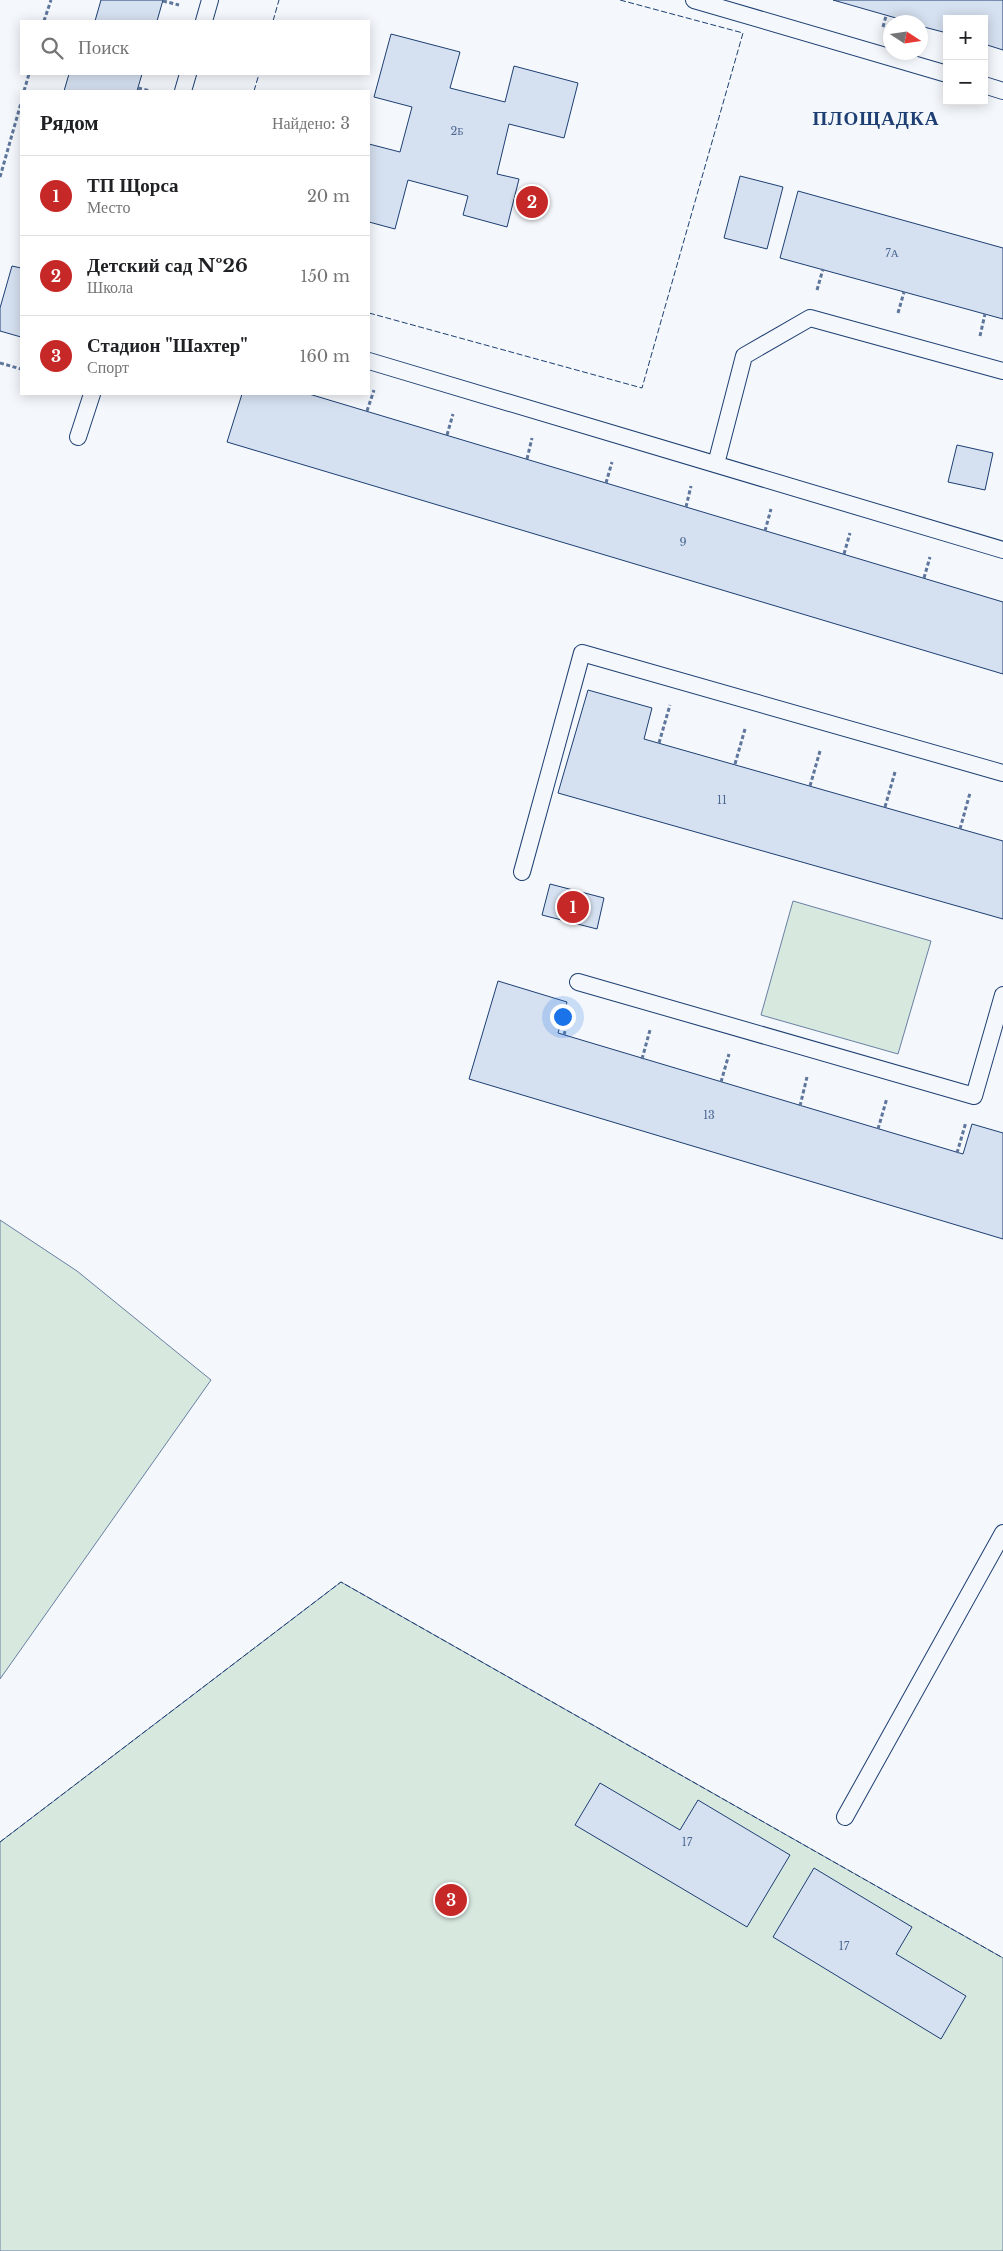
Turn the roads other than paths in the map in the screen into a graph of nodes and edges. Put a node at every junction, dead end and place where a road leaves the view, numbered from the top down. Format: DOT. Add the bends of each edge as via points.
graph roads {
  1 [pos="210,0"];
  2 [pos="694,0"];
  3 [pos="204,20"];
  4 [pos="943,73"];
  5 [pos="188,75"];
  6 [pos="988,86"];
  7 [pos="183,90"];
  8 [pos="1003,91"];
  9 [pos="370,361"];
  10 [pos="1003,371"];
  11 [pos="92,395"];
  12 [pos="78,437"];
  13 [pos="716,464"];
  14 [pos="1003,550"];
  15 [pos="1003,773"];
  16 [pos="522,872"];
  17 [pos="578,982"];
  18 [pos="1003,995"];
  19 [pos="1003,1533"];
  20 [pos="845,1817"];
  1 -- 3 [label="lane"];
  2 -- 4 [label="lane"];
  5 -- 7 [label="lane"];
  6 -- 8 [label="lane"];
  9 -- 13 [label="lane"];
  10 -- 13 [label="lane" via="810,318 744,356"];
  11 -- 12 [label="lane"];
  13 -- 14 [label="lane"];
  15 -- 16 [label="lane" via="582,653"];
  17 -- 18 [label="lane" via="974,1096"];
  19 -- 20 [label="lane"];
}
